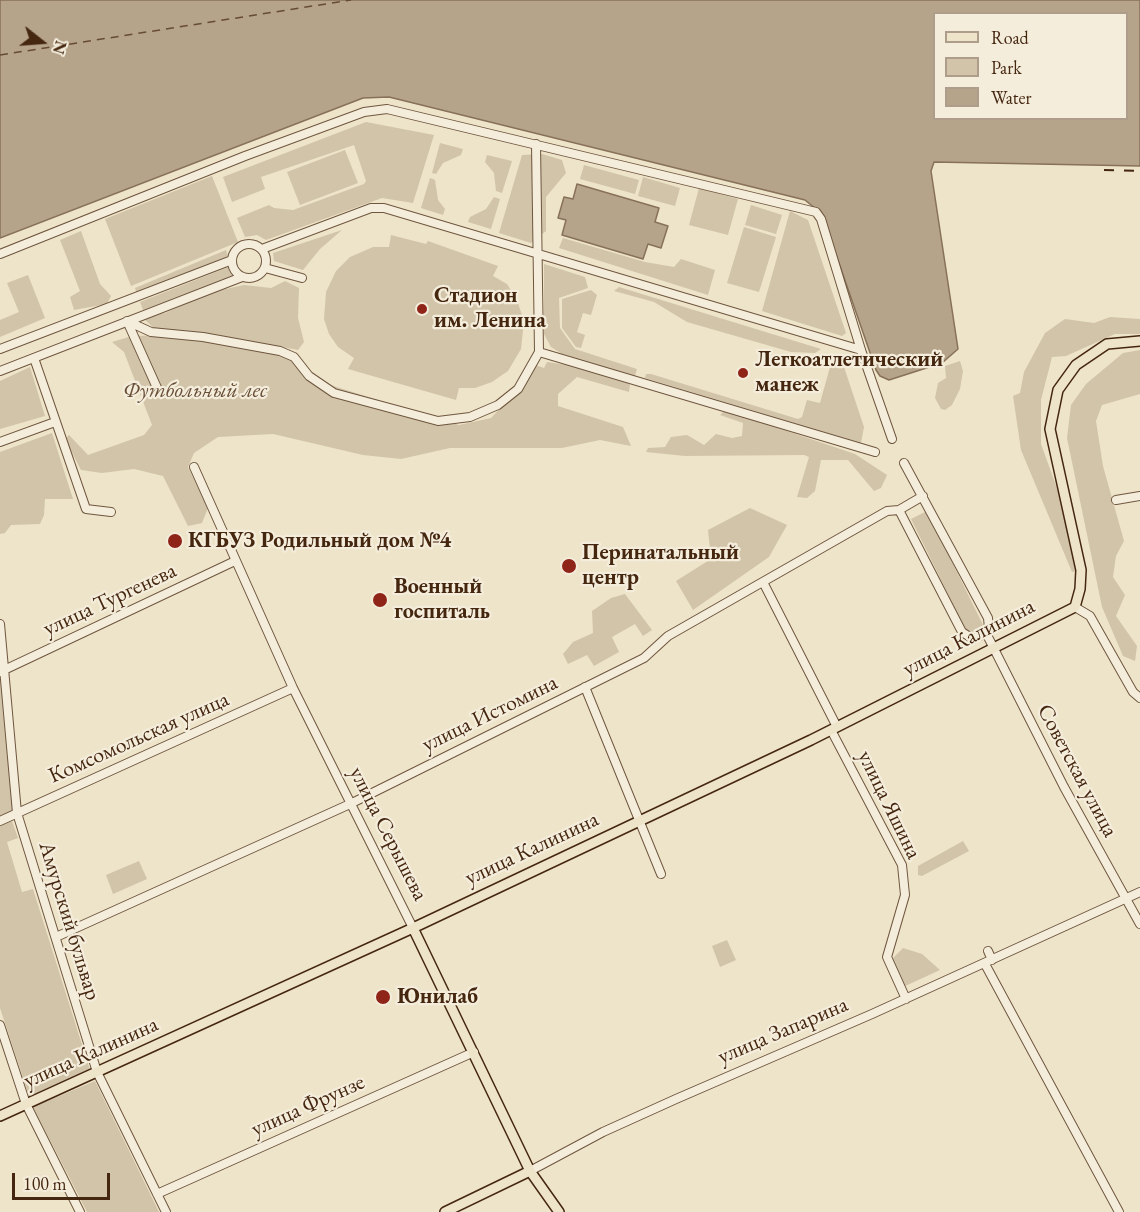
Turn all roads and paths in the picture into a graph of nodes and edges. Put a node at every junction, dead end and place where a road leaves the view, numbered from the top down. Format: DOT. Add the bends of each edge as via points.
graph roads {
  1 [pos="536,144"];
  2 [pos="262,249"];
  3 [pos="539,253"];
  4 [pos="0,254"];
  5 [pos="232,261"];
  6 [pos="265,268"];
  7 [pos="242,277"];
  8 [pos="302,278"];
  9 [pos="127,321"];
  10 [pos="1140,341"];
  11 [pos="0,349"];
  12 [pos="861,350"];
  13 [pos="540,352"];
  14 [pos="34,357"];
  15 [pos="0,371"];
  16 [pos="158,390"];
  17 [pos="55,422"];
  18 [pos="892,439"];
  19 [pos="0,442"];
  20 [pos="874,452"];
  21 [pos="904,463"];
  22 [pos="194,467"];
  23 [pos="923,496"];
  24 [pos="1140,496"];
  25 [pos="1116,500"];
  26 [pos="899,510"];
  27 [pos="111,512"];
  28 [pos="235,561"];
  29 [pos="763,582"];
  30 [pos="1075,607"];
  31 [pos="0,624"];
  32 [pos="986,633"];
  33 [pos="993,648"];
  34 [pos="2,671"];
  35 [pos="585,687"];
  36 [pos="294,688"];
  37 [pos="1140,699"];
  38 [pos="834,728"];
  39 [pos="350,804"];
  40 [pos="17,813"];
  41 [pos="640,820"];
  42 [pos="0,821"];
  43 [pos="661,874"];
  44 [pos="1140,892"];
  45 [pos="1124,898"];
  46 [pos="1140,924"];
  47 [pos="412,928"];
  48 [pos="56,937"];
  49 [pos="988,951"];
  50 [pos="989,962"];
  51 [pos="906,999"];
  52 [pos="0,1025"];
  53 [pos="474,1052"];
  54 [pos="97,1072"];
  55 [pos="26,1104"];
  56 [pos="0,1116"];
  57 [pos="530,1171"];
  58 [pos="157,1194"];
  59 [pos="458,1209"];
  60 [pos="80,1212"];
  61 [pos="166,1212"];
  62 [pos="445,1212"];
  63 [pos="559,1212"];
  64 [pos="1119,1212"];
  1 -- 3 [label="street"];
  1 -- 4 [label="street" via="376,109 245,156"];
  1 -- 12 [label="street" via="816,212"];
  2 -- 3 [label="street" via="378,207"];
  2 -- 5 [label="street" via="243,245"];
  2 -- 6 [label="street"];
  3 -- 12 [label="street"];
  3 -- 13 [label="street"];
  5 -- 7 [label="street"];
  5 -- 11 [label="street"];
  6 -- 7 [label="street" via="255,278"];
  6 -- 8 [label="street"];
  7 -- 9 [label="street"];
  9 -- 13 [label="street" via="151,332 280,351 294,357 309,376 334,393 438,421 470,417 498,405 518,389"];
  9 -- 14 [label="street"];
  9 -- 16 [label="street"];
  10 -- 30 [label="main road" via="1107,344 1076,365 1058,390 1050,429 1081,570"];
  12 -- 18 [label="street"];
  13 -- 20 [label="street"];
  14 -- 15 [label="street"];
  14 -- 17 [label="street"];
  17 -- 19 [label="street"];
  17 -- 27 [label="street" via="86,509"];
  21 -- 23 [label="street, Советская улица"];
  22 -- 28 [label="street, улица Серышева"];
  23 -- 26 [label="street, улица Истомина"];
  23 -- 32 [label="street, Советская улица" via="987,618"];
  24 -- 25 [label="street"];
  26 -- 29 [label="street, улица Истомина" via="887,511"];
  26 -- 32 [label="street" via="962,632 973,639"];
  28 -- 34 [label="street, улица Тургенева"];
  28 -- 36 [label="street, улица Серышева"];
  29 -- 35 [label="street, улица Истомина" via="668,636 644,658"];
  29 -- 38 [label="street, улица Яшина"];
  30 -- 33 [label="main road, улица Калинина"];
  30 -- 37 [label="street" via="1090,616"];
  31 -- 34 [label="street, Амурский бульвар"];
  32 -- 33 [label="street, Советская улица"];
  33 -- 38 [label="main road, улица Калинина"];
  33 -- 45 [label="street, Советская улица"];
  34 -- 40 [label="street, Амурский бульвар"];
  35 -- 39 [label="street, улица Истомина"];
  35 -- 41 [label="street"];
  36 -- 39 [label="street, улица Серышева"];
  36 -- 40 [label="street, Комсомольская улица"];
  38 -- 41 [label="main road, улица Калинина"];
  38 -- 51 [label="street, улица Яшина" via="902,865 905,895 886,957"];
  39 -- 47 [label="street, улица Серышева"];
  39 -- 48 [label="street, улица Истомина"];
  40 -- 42 [label="street, Комсомольская улица"];
  40 -- 48 [label="street, Амурский бульвар"];
  41 -- 43 [label="street"];
  41 -- 47 [label="main road, улица Калинина"];
  44 -- 45 [label="street, улица Запарина"];
  45 -- 46 [label="street, Советская улица"];
  45 -- 50 [label="street, улица Запарина"];
  47 -- 53 [label="main road, улица Серышева"];
  47 -- 54 [label="main road, улица Калинина"];
  48 -- 54 [label="street, Амурский бульвар"];
  49 -- 50 [label="street"];
  50 -- 51 [label="street, улица Запарина"];
  50 -- 64 [label="street"];
  51 -- 57 [label="street, улица Запарина" via="603,1132"];
  52 -- 55 [label="street"];
  53 -- 57 [label="main road, улица Серышева"];
  53 -- 58 [label="street, улица Фрунзе"];
  54 -- 55 [label="main road, улица Калинина"];
  54 -- 58 [label="street, Амурский бульвар"];
  55 -- 56 [label="main road, улица Калинина"];
  55 -- 60 [label="street"];
  57 -- 59 [label="main road, улица Запарина"];
  57 -- 63 [label="main road, улица Серышева"];
  58 -- 61 [label="street, Амурский бульвар"];
  59 -- 62 [label="main road, улица Запарина"];
}
